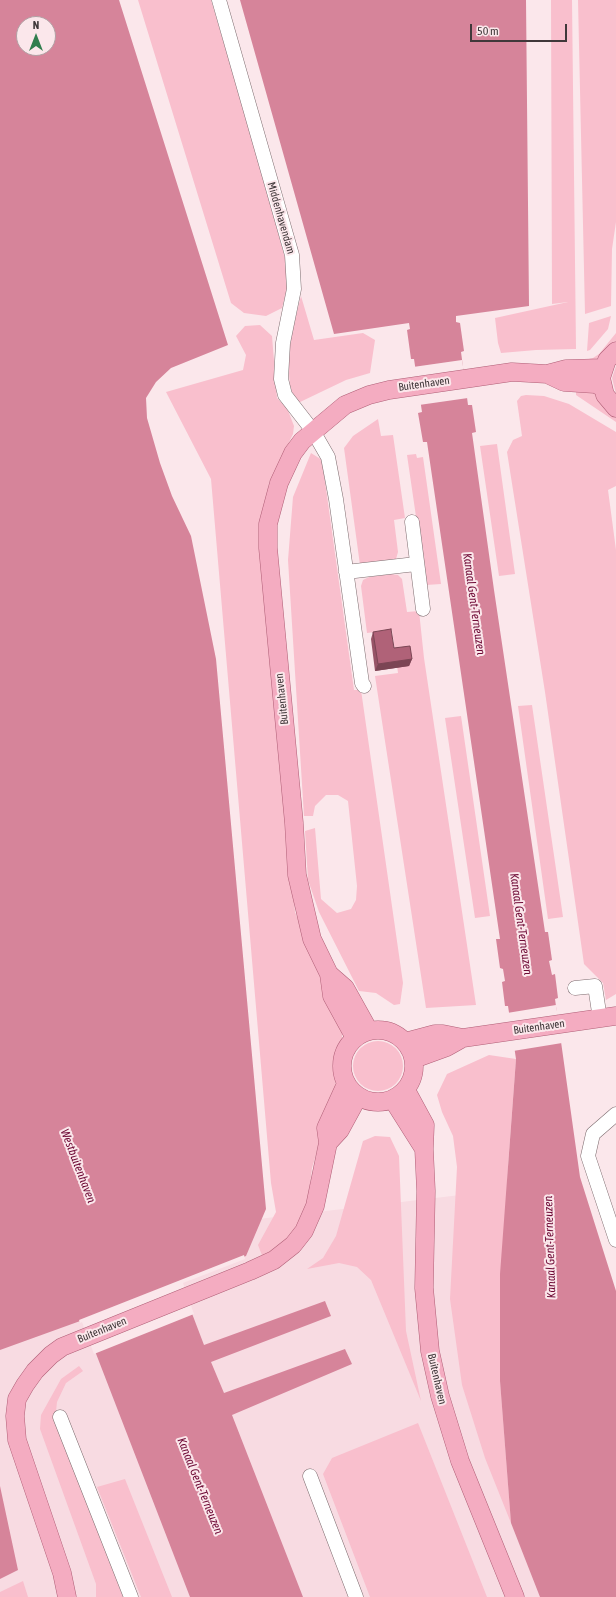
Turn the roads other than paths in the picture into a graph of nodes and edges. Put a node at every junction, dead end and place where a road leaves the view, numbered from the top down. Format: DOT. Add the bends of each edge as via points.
graph roads {
  1 [pos="219,0"];
  2 [pos="616,351"];
  3 [pos="603,368"];
  4 [pos="547,374"];
  5 [pos="602,387"];
  6 [pos="616,408"];
  7 [pos="313,431"];
  8 [pos="412,522"];
  9 [pos="416,564"];
  10 [pos="346,572"];
  11 [pos="423,609"];
  12 [pos="364,686"];
  13 [pos="575,988"];
  14 [pos="608,1018"];
  15 [pos="362,1035"];
  16 [pos="463,1038"];
  17 [pos="405,1042"];
  18 [pos="414,1059"];
  19 [pos="352,1091"];
  20 [pos="400,1095"];
  21 [pos="616,1114"];
  22 [pos="616,1240"];
  23 [pos="60,1417"];
  24 [pos="310,1476"];
  25 [pos="67,1597"];
  26 [pos="131,1597"];
  27 [pos="356,1597"];
  28 [pos="514,1597"];
  1 -- 7 [label="street, Middenhavendam" via="292,255 294,289 282,343 285,395"];
  2 -- 3 [label="main road"];
  3 -- 4 [label="main road, Buitenhaven" via="566,369"];
  3 -- 5 [label="main road"];
  4 -- 5 [label="main road, Buitenhaven" via="564,382 595,384"];
  4 -- 7 [label="main road, Buitenhaven" via="512,372 389,390 355,401 332,414"];
  5 -- 6 [label="main road"];
  7 -- 10 [label="street" via="330,462"];
  7 -- 15 [label="main road, Buitenhaven" via="293,453 279,484 268,524 268,548 297,875 312,939 330,974 332,996"];
  8 -- 9 [label="street"];
  9 -- 10 [label="street"];
  9 -- 11 [label="street"];
  10 -- 12 [label="street"];
  13 -- 14 [label="street" via="595,986"];
  14 -- 16 [label="main road, Buitenhaven"];
  15 -- 17 [label="main road" via="377,1030 388,1032"];
  15 -- 19 [label="main road" via="345,1051 342,1058 342,1074"];
  16 -- 17 [label="main road, Buitenhaven" via="435,1034"];
  16 -- 18 [label="main road, Buitenhaven"];
  17 -- 18 [label="main road"];
  18 -- 20 [label="main road" via="413,1075"];
  19 -- 20 [label="main road" via="369,1102 377,1103"];
  19 -- 25 [label="main road, Buitenhaven" via="326,1128 328,1143 314,1206 304,1231 293,1244 274,1260 250,1271 62,1347 35,1371 17,1399 17,1440 62,1573"];
  20 -- 28 [label="main road, Buitenhaven" via="425,1125 424,1288 430,1351 440,1396 460,1461"];
  21 -- 22 [label="street" via="593,1134 588,1156"];
  23 -- 26 [label="street"];
  24 -- 27 [label="street"];
}
